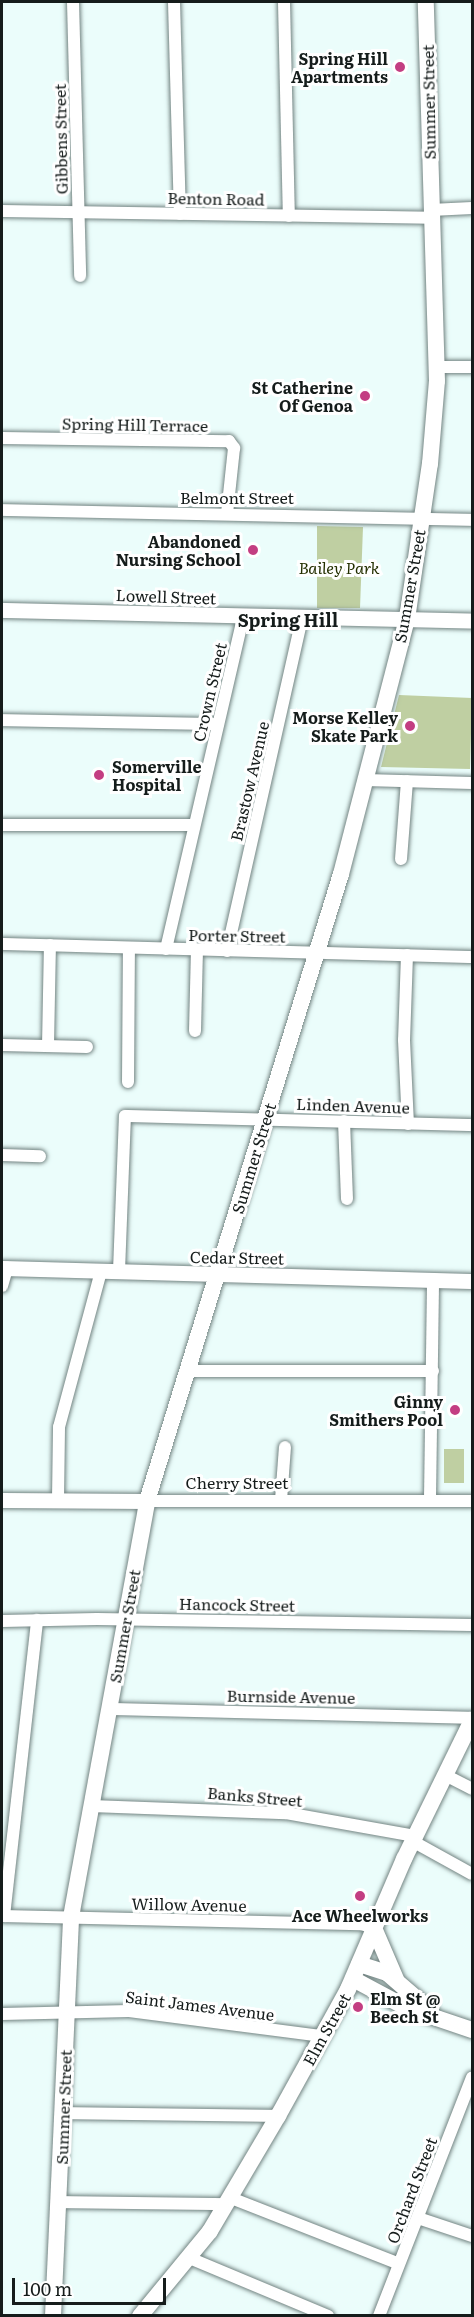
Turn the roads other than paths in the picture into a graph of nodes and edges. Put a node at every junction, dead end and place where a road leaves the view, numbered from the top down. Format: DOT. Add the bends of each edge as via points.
graph roads {
  1 [pos="73,2"];
  2 [pos="174,2"];
  3 [pos="284,2"];
  4 [pos="426,2"];
  5 [pos="472,207"];
  6 [pos="2,211"];
  7 [pos="79,212"];
  8 [pos="180,214"];
  9 [pos="431,214"];
  10 [pos="289,216"];
  11 [pos="80,276"];
  12 [pos="472,367"];
  13 [pos="437,368"];
  14 [pos="2,438"];
  15 [pos="2,510"];
  16 [pos="227,514"];
  17 [pos="420,519"];
  18 [pos="472,520"];
  19 [pos="2,610"];
  20 [pos="243,617"];
  21 [pos="302,619"];
  22 [pos="407,620"];
  23 [pos="472,621"];
  24 [pos="2,720"];
  25 [pos="218,724"];
  26 [pos="365,780"];
  27 [pos="407,781"];
  28 [pos="472,783"];
  29 [pos="2,825"];
  30 [pos="194,825"];
  31 [pos="402,859"];
  32 [pos="2,944"];
  33 [pos="50,945"];
  34 [pos="129,948"];
  35 [pos="165,949"];
  36 [pos="197,950"];
  37 [pos="227,951"];
  38 [pos="315,953"];
  39 [pos="407,956"];
  40 [pos="472,957"];
  41 [pos="195,1031"];
  42 [pos="2,1045"];
  43 [pos="48,1046"];
  44 [pos="87,1047"];
  45 [pos="128,1082"];
  46 [pos="266,1119"];
  47 [pos="344,1121"];
  48 [pos="408,1124"];
  49 [pos="472,1125"];
  50 [pos="2,1155"];
  51 [pos="40,1156"];
  52 [pos="347,1199"];
  53 [pos="4,1268"];
  54 [pos="101,1271"];
  55 [pos="119,1271"];
  56 [pos="217,1274"];
  57 [pos="433,1280"];
  58 [pos="472,1281"];
  59 [pos="2,1286"];
  60 [pos="188,1371"];
  61 [pos="433,1371"];
  62 [pos="285,1448"];
  63 [pos="430,1499"];
  64 [pos="2,1500"];
  65 [pos="58,1500"];
  66 [pos="281,1500"];
  67 [pos="147,1501"];
  68 [pos="472,1502"];
  69 [pos="125,1619"];
  70 [pos="37,1620"];
  71 [pos="2,1621"];
  72 [pos="472,1626"];
  73 [pos="108,1709"];
  74 [pos="472,1719"];
  75 [pos="445,1775"];
  76 [pos="472,1789"];
  77 [pos="91,1806"];
  78 [pos="414,1839"];
  79 [pos="472,1874"];
  80 [pos="3,1916"];
  81 [pos="71,1917"];
  82 [pos="374,1928"];
  83 [pos="356,1971"];
  84 [pos="400,1985"];
  85 [pos="67,2013"];
  86 [pos="2,2014"];
  87 [pos="442,2018"];
  88 [pos="472,2030"];
  89 [pos="322,2036"];
  90 [pos="472,2078"];
  91 [pos="63,2113"];
  92 [pos="278,2116"];
  93 [pos="229,2201"];
  94 [pos="59,2202"];
  95 [pos="418,2217"];
  96 [pos="472,2236"];
  97 [pos="187,2257"];
  98 [pos="399,2264"];
  99 [pos="53,2316"];
  100 [pos="140,2316"];
  101 [pos="328,2316"];
  102 [pos="379,2316"];
  1 -- 7 [label="street, Gibbens Street"];
  2 -- 8 [label="street"];
  3 -- 10 [label="street"];
  4 -- 9 [label="main road, Summer Street"];
  5 -- 9 [label="street, Benton Road"];
  6 -- 7 [label="street, Benton Road"];
  7 -- 8 [label="street, Benton Road"];
  7 -- 11 [label="street, Gibbens Street"];
  8 -- 10 [label="street, Benton Road"];
  9 -- 10 [label="street, Benton Road"];
  9 -- 13 [label="main road, Summer Street"];
  12 -- 13 [label="street"];
  13 -- 17 [label="main road, Summer Street" via="432,453"];
  14 -- 16 [label="street, Spring Hill Terrace" via="229,441 234,448"];
  15 -- 16 [label="street, Belmont Street"];
  16 -- 17 [label="street, Belmont Street"];
  17 -- 18 [label="street, Belmont Street"];
  17 -- 22 [label="main road, Summer Street"];
  19 -- 20 [label="street, Lowell Street"];
  20 -- 21 [label="street, Lowell Street"];
  20 -- 25 [label="street, Crown Street"];
  21 -- 22 [label="street, Lowell Street"];
  21 -- 37 [label="street, Brastow Avenue"];
  22 -- 23 [label="street, Lowell Street"];
  22 -- 26 [label="main road, Summer Street"];
  24 -- 25 [label="street"];
  25 -- 30 [label="street, Crown Street"];
  26 -- 27 [label="street"];
  26 -- 38 [label="main road, Summer Street"];
  27 -- 28 [label="street"];
  27 -- 31 [label="street"];
  29 -- 30 [label="street"];
  30 -- 35 [label="street, Crown Street"];
  32 -- 33 [label="street, Porter Street"];
  33 -- 34 [label="street, Porter Street"];
  33 -- 43 [label="street"];
  34 -- 35 [label="street, Porter Street"];
  34 -- 45 [label="street"];
  35 -- 36 [label="street, Porter Street"];
  36 -- 37 [label="street, Porter Street"];
  36 -- 41 [label="street"];
  37 -- 38 [label="street, Porter Street"];
  38 -- 39 [label="street, Porter Street"];
  38 -- 46 [label="main road, Summer Street"];
  39 -- 40 [label="street, Porter Street"];
  39 -- 48 [label="street" via="404,1040"];
  42 -- 43 [label="street"];
  43 -- 44 [label="street"];
  46 -- 47 [label="street, Linden Avenue"];
  46 -- 55 [label="street, Linden Avenue" via="125,1116"];
  46 -- 56 [label="main road, Summer Street"];
  47 -- 48 [label="street, Linden Avenue"];
  47 -- 52 [label="street"];
  48 -- 49 [label="street, Linden Avenue"];
  50 -- 51 [label="street"];
  53 -- 54 [label="street, Cedar Street"];
  53 -- 59 [label="street"];
  54 -- 55 [label="street, Cedar Street"];
  54 -- 65 [label="street" via="59,1427"];
  55 -- 56 [label="street, Cedar Street"];
  56 -- 57 [label="street, Cedar Street"];
  56 -- 60 [label="main road, Summer Street"];
  57 -- 58 [label="street, Cedar Street"];
  57 -- 61 [label="street"];
  60 -- 61 [label="street"];
  60 -- 67 [label="main road, Summer Street"];
  61 -- 63 [label="street"];
  62 -- 66 [label="street"];
  63 -- 66 [label="street, Cherry Street"];
  63 -- 68 [label="street, Cherry Street"];
  64 -- 65 [label="street, Cherry Street"];
  65 -- 67 [label="street, Cherry Street"];
  66 -- 67 [label="street, Cherry Street"];
  67 -- 69 [label="main road, Summer Street"];
  69 -- 70 [label="street, Hancock Street"];
  69 -- 72 [label="street, Hancock Street"];
  69 -- 73 [label="main road, Summer Street"];
  70 -- 71 [label="street, Hancock Street"];
  70 -- 80 [label="street"];
  73 -- 74 [label="street, Burnside Avenue"];
  73 -- 77 [label="main road, Summer Street"];
  74 -- 75 [label="main road, Elm Street"];
  75 -- 76 [label="street"];
  75 -- 78 [label="main road, Elm Street"];
  77 -- 78 [label="street, Banks Street" via="286,1813"];
  77 -- 81 [label="main road, Summer Street"];
  78 -- 79 [label="street, Banks Street"];
  78 -- 82 [label="main road, Elm Street"];
  80 -- 81 [label="street, Willow Avenue"];
  81 -- 82 [label="street, Willow Avenue" via="361,1924"];
  81 -- 85 [label="main road, Summer Street"];
  82 -- 83 [label="main road, Elm Street"];
  82 -- 84 [label="main road"];
  83 -- 84 [label="main road" via="384,1971"];
  83 -- 87 [label="main road" via="401,2005"];
  83 -- 89 [label="main road, Elm Street"];
  84 -- 87 [label="main road"];
  85 -- 86 [label="street, Saint James Avenue"];
  85 -- 89 [label="street, Saint James Avenue" via="129,2011"];
  85 -- 91 [label="main road, Summer Street"];
  87 -- 88 [label="main road"];
  89 -- 92 [label="main road, Elm Street"];
  90 -- 95 [label="street, Orchard Street"];
  91 -- 92 [label="street"];
  91 -- 94 [label="main road, Summer Street"];
  92 -- 93 [label="main road, Elm Street"];
  93 -- 94 [label="street"];
  93 -- 97 [label="main road, Elm Street"];
  93 -- 98 [label="street"];
  94 -- 99 [label="main road, Summer Street"];
  95 -- 96 [label="street"];
  95 -- 98 [label="street, Orchard Street"];
  97 -- 100 [label="main road, Elm Street"];
  97 -- 101 [label="street"];
  98 -- 102 [label="street, Orchard Street"];
}
